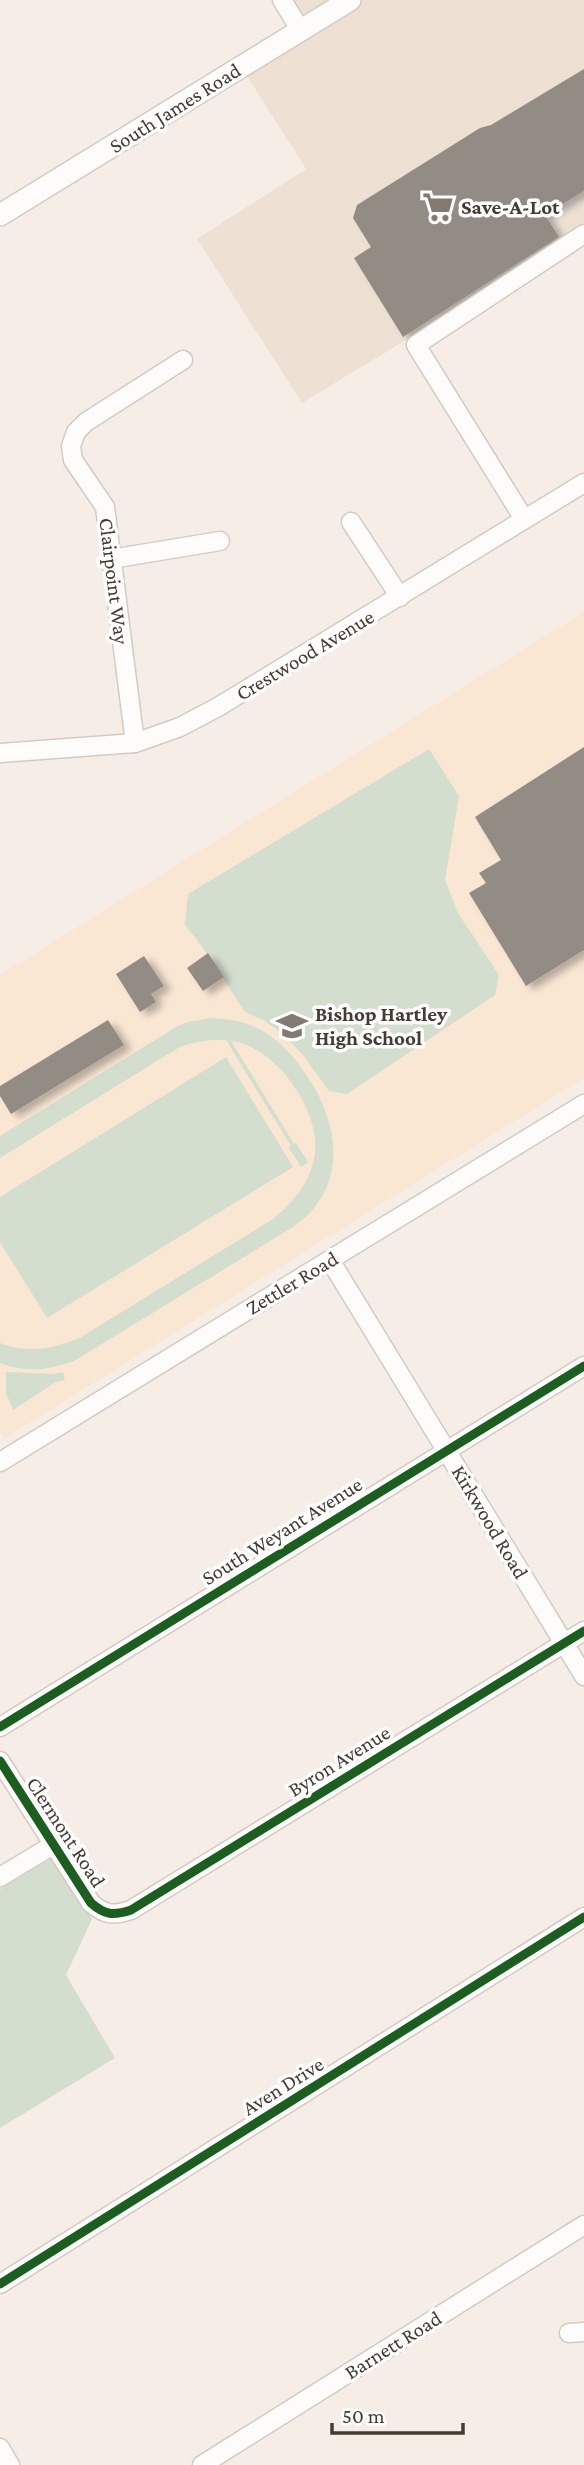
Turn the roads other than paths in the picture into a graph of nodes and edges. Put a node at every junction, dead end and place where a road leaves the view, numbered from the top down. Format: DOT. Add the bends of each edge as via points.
graph roads {
  1 [pos="282,0"];
  2 [pos="350,0"];
  3 [pos="301,31"];
  4 [pos="0,215"];
  5 [pos="584,234"];
  6 [pos="183,359"];
  7 [pos="584,483"];
  8 [pos="524,519"];
  9 [pos="351,522"];
  10 [pos="220,541"];
  11 [pos="111,559"];
  12 [pos="400,597"];
  13 [pos="135,743"];
  14 [pos="0,753"];
  15 [pos="584,1104"];
  16 [pos="330,1260"];
  17 [pos="584,1366"];
  18 [pos="446,1450"];
  19 [pos="0,1462"];
  20 [pos="584,1630"];
  21 [pos="564,1643"];
  22 [pos="584,1676"];
  23 [pos="0,1727"];
  24 [pos="0,1761"];
  25 [pos="53,1846"];
  26 [pos="0,1877"];
  27 [pos="110,1914"];
  28 [pos="584,1917"];
  29 [pos="584,2225"];
  30 [pos="0,2284"];
  31 [pos="0,2448"];
  32 [pos="10,2465"];
  33 [pos="202,2465"];
  1 -- 3 [label="street"];
  2 -- 3 [label="main road, South James Road"];
  3 -- 4 [label="main road, South James Road"];
  5 -- 8 [label="street" via="416,345"];
  6 -- 11 [label="street, Clairpoint Way" via="76,432 73,460 105,507"];
  7 -- 8 [label="street, Crestwood Avenue"];
  8 -- 12 [label="street, Crestwood Avenue"];
  9 -- 12 [label="street"];
  10 -- 11 [label="street"];
  11 -- 13 [label="street, Clairpoint Way"];
  12 -- 13 [label="street, Crestwood Avenue" via="218,707"];
  13 -- 14 [label="street, Crestwood Avenue"];
  15 -- 16 [label="street, Zettler Road"];
  16 -- 18 [label="street, Kirkwood Road"];
  16 -- 19 [label="street, Zettler Road"];
  17 -- 18 [label="street, South Weyant Avenue"];
  18 -- 21 [label="street, Kirkwood Road"];
  18 -- 23 [label="street, South Weyant Avenue"];
  20 -- 21 [label="street, Byron Avenue"];
  21 -- 22 [label="street, Kirkwood Road"];
  21 -- 27 [label="street, Byron Avenue" via="131,1910"];
  24 -- 25 [label="street, Clermont Road"];
  25 -- 26 [label="street"];
  25 -- 27 [label="street, Clermont Road" via="92,1903"];
  28 -- 30 [label="street, Aven Drive"];
  29 -- 33 [label="street, Barnett Road"];
  31 -- 32 [label="street"];
}
